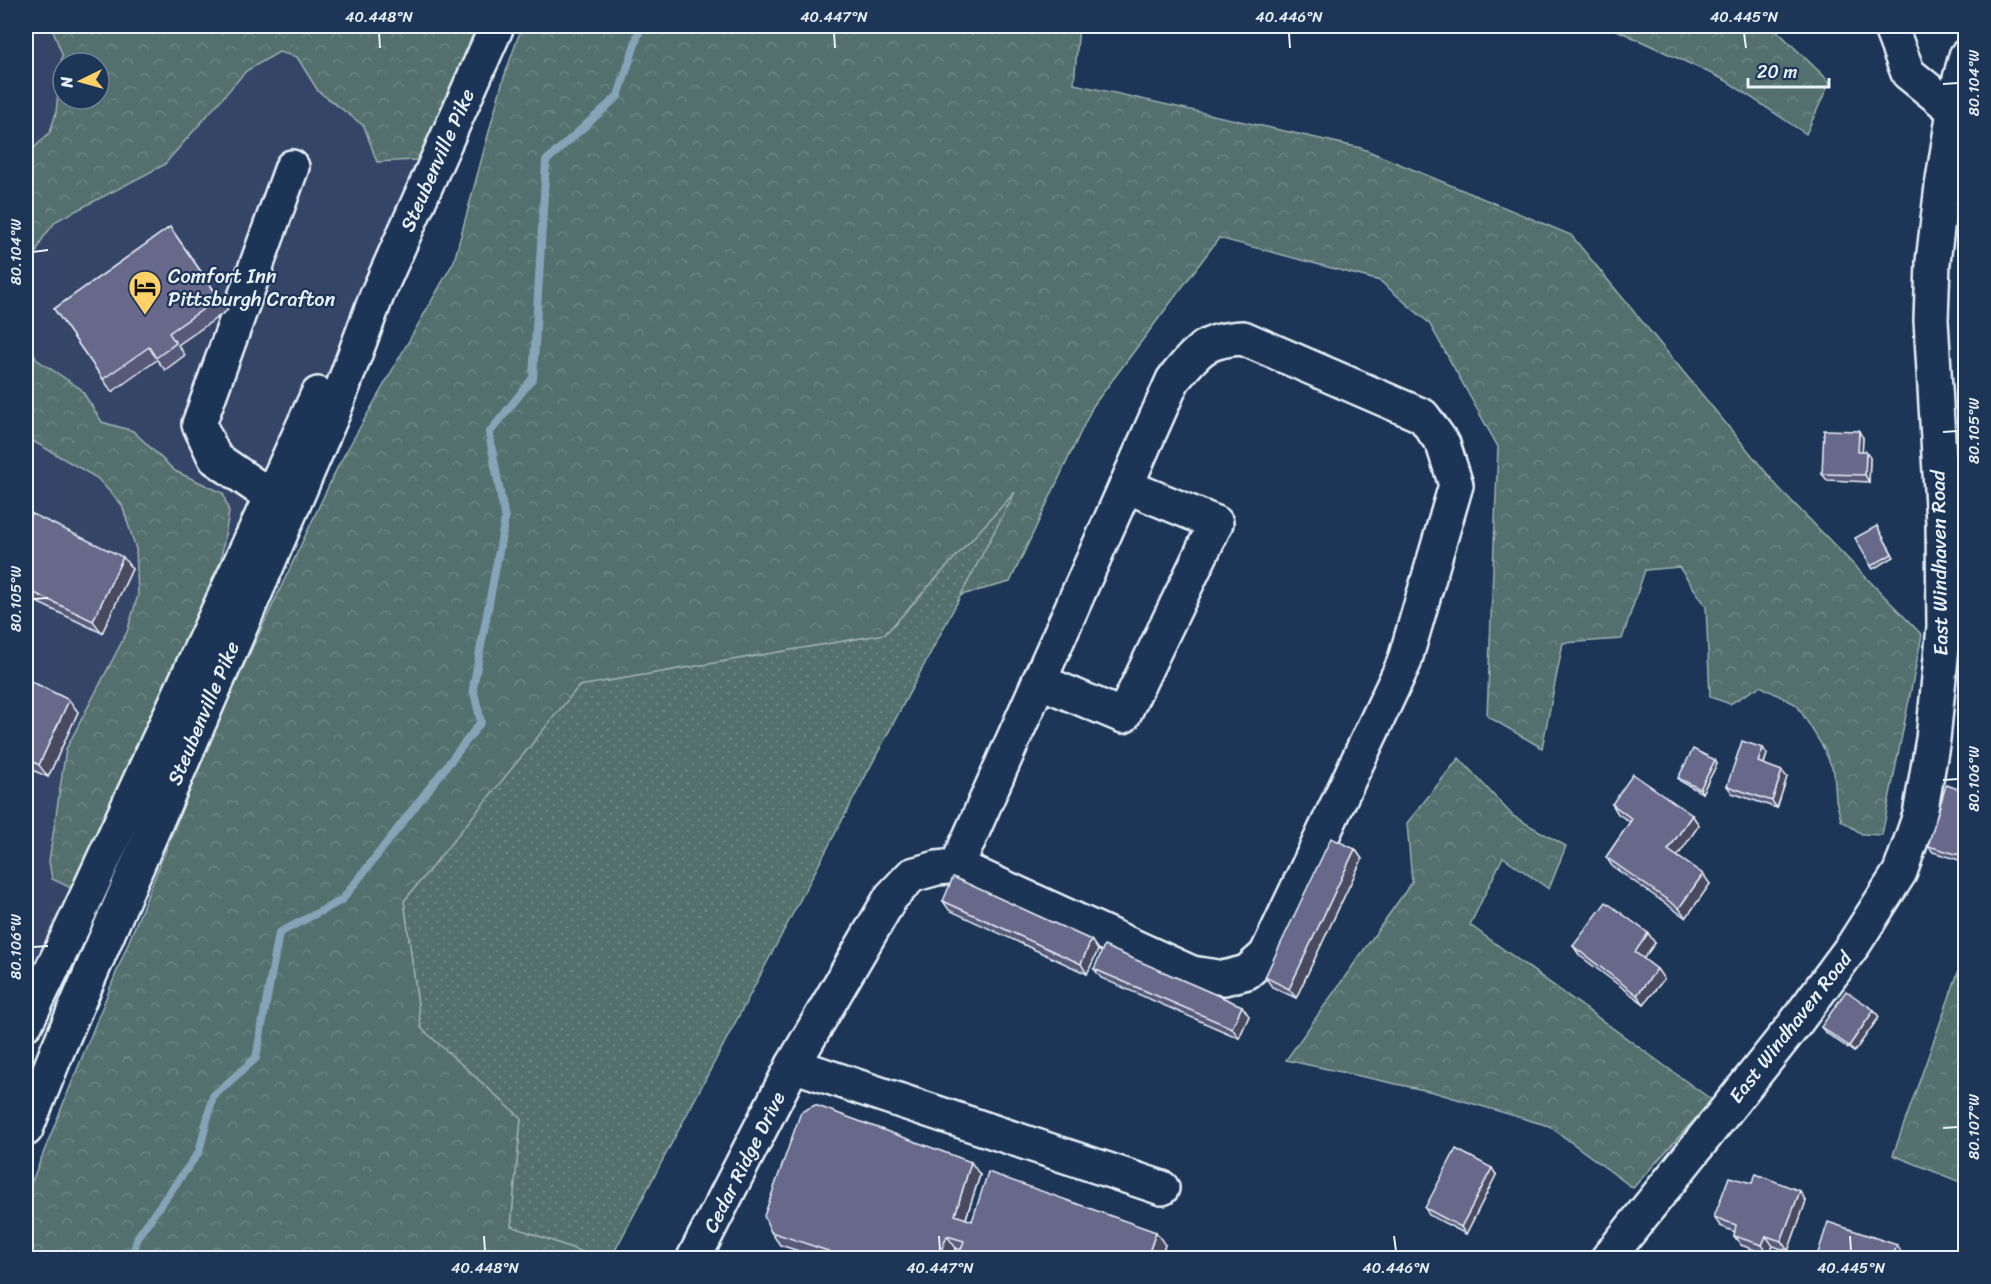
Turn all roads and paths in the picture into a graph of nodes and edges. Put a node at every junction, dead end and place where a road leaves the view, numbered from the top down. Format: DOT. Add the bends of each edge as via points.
graph roads {
  1 [pos="497,26"];
  2 [pos="1890,26"];
  3 [pos="1965,56"];
  4 [pos="1955,111"];
  5 [pos="292,167"];
  6 [pos="376,295"];
  7 [pos="1126,486"];
  8 [pos="270,496"];
  9 [pos="1039,681"];
  10 [pos="957,866"];
  11 [pos="26,1023"];
  12 [pos="793,1065"];
  13 [pos="26,1129"];
  14 [pos="1162,1188"];
  15 [pos="696,1258"];
  16 [pos="1608,1258"];
  1 -- 6 [label="main road, Steubenville Pike"];
  2 -- 4 [label="main road" via="1908,73"];
  3 -- 4 [label="main road, East Windhaven Road"];
  4 -- 16 [label="main road, East Windhaven Road" via="1942,186 1931,320 1944,627 1933,739 1920,815 1900,872 1854,944"];
  5 -- 8 [label="main road" via="199,424 215,458"];
  6 -- 8 [label="main road, Steubenville Pike" via="312,404"];
  6 -- 13 [label="main road, Steubenville Pike" via="333,413"];
  7 -- 9 [label="main road"];
  7 -- 9 [label="main road" via="1215,523 1123,716"];
  7 -- 10 [label="main road" via="1173,380 1199,349 1221,339 1244,338 1423,416 1443,444 1456,485 1404,663 1266,955 1246,972 1224,978 1192,973"];
  8 -- 11 [label="main road, Steubenville Pike"];
  9 -- 10 [label="main road"];
  10 -- 12 [label="main road, Cedar Ridge Drive" via="912,875 891,897"];
  12 -- 14 [label="main road"];
  12 -- 15 [label="main road, Cedar Ridge Drive"];
}
